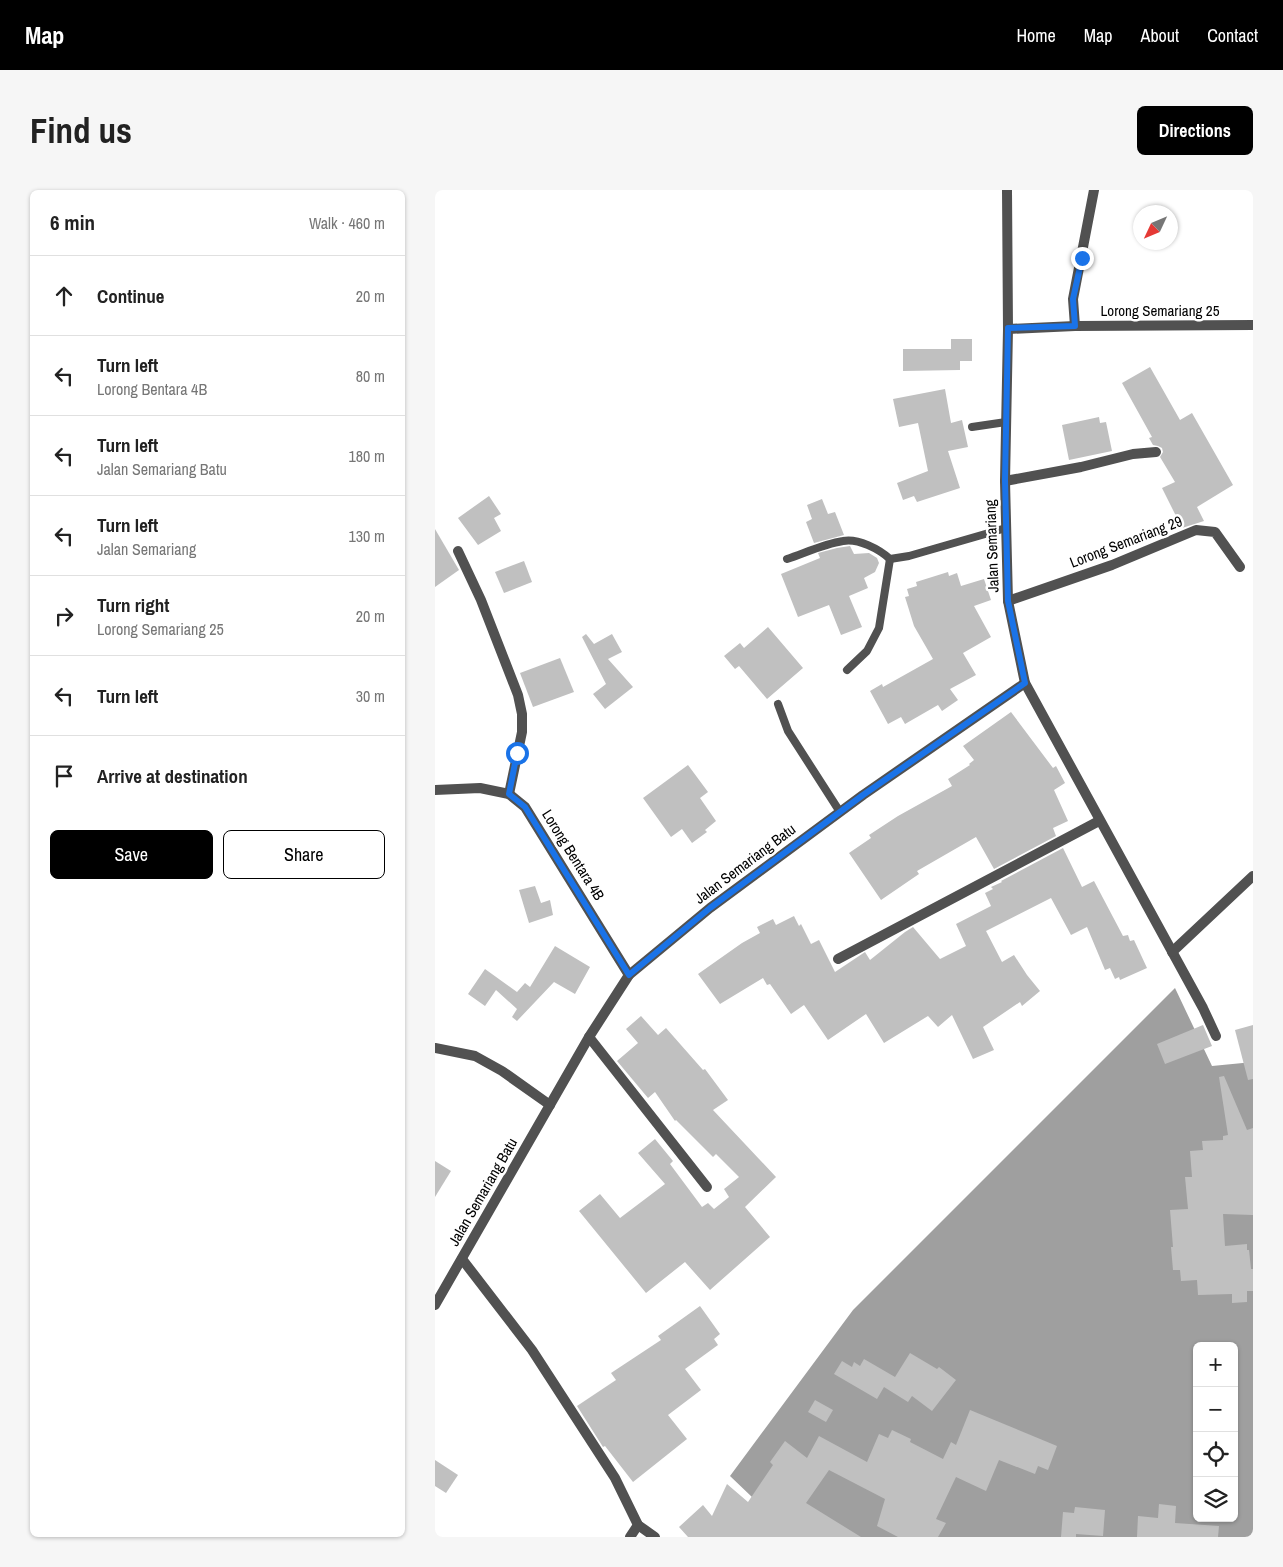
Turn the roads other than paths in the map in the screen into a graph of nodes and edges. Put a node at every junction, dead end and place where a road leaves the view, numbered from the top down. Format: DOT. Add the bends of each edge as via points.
graph roads {
  1 [pos="1007,190"];
  2 [pos="1093,190"];
  3 [pos="1253,325"];
  4 [pos="1075,326"];
  5 [pos="1008,328"];
  6 [pos="1006,422"];
  7 [pos="972,427"];
  8 [pos="1156,452"];
  9 [pos="1005,480"];
  10 [pos="1006,528"];
  11 [pos="458,551"];
  12 [pos="890,559"];
  13 [pos="787,560"];
  14 [pos="1240,567"];
  15 [pos="1008,601"];
  16 [pos="847,670"];
  17 [pos="1025,683"];
  18 [pos="778,704"];
  19 [pos="435,790"];
  20 [pos="509,794"];
  21 [pos="840,812"];
  22 [pos="1099,821"];
  23 [pos="1253,876"];
  24 [pos="1172,952"];
  25 [pos="837,959"];
  26 [pos="629,975"];
  27 [pos="1216,1036"];
  28 [pos="589,1037"];
  29 [pos="435,1048"];
  30 [pos="550,1105"];
  31 [pos="707,1187"];
  32 [pos="462,1259"];
  33 [pos="435,1305"];
  34 [pos="638,1525"];
  35 [pos="630,1537"];
  36 [pos="655,1537"];
  1 -- 5 [label="street, Jalan Semariang"];
  2 -- 4 [label="street" via="1073,299"];
  3 -- 4 [label="street, Lorong Semariang 25"];
  4 -- 5 [label="street, Lorong Semariang 25"];
  5 -- 6 [label="street, Jalan Semariang"];
  6 -- 7 [label="lane"];
  6 -- 9 [label="street, Jalan Semariang"];
  8 -- 9 [label="street"];
  9 -- 10 [label="street, Jalan Semariang"];
  10 -- 12 [label="lane"];
  10 -- 15 [label="street, Jalan Semariang"];
  11 -- 20 [label="street" via="519,695 522,732"];
  12 -- 13 [label="lane" via="855,541 844,541"];
  12 -- 16 [label="lane" via="879,628 867,651"];
  14 -- 15 [label="street, Lorong Semariang 29" via="1215,532 1196,530 1112,565"];
  15 -- 17 [label="street, Jalan Semariang"];
  17 -- 21 [label="street, Jalan Semariang Batu"];
  17 -- 22 [label="street, Jalan Semariang"];
  18 -- 21 [label="lane" via="788,730"];
  19 -- 20 [label="street" via="480,788"];
  20 -- 26 [label="street, Lorong Bentara 4B" via="525,807"];
  21 -- 26 [label="street, Jalan Semariang Batu" via="710,908"];
  22 -- 24 [label="street, Jalan Semariang"];
  22 -- 25 [label="street"];
  23 -- 24 [label="street"];
  24 -- 27 [label="street, Jalan Semariang"];
  26 -- 28 [label="street, Jalan Semariang Batu"];
  28 -- 30 [label="street, Jalan Semariang Batu"];
  28 -- 31 [label="street"];
  29 -- 30 [label="street" via="475,1056"];
  30 -- 32 [label="street, Jalan Semariang Batu"];
  32 -- 33 [label="street, Jalan Semariang Batu"];
  32 -- 34 [label="street" via="532,1350 615,1478"];
  34 -- 35 [label="street"];
  34 -- 36 [label="street"];
}
